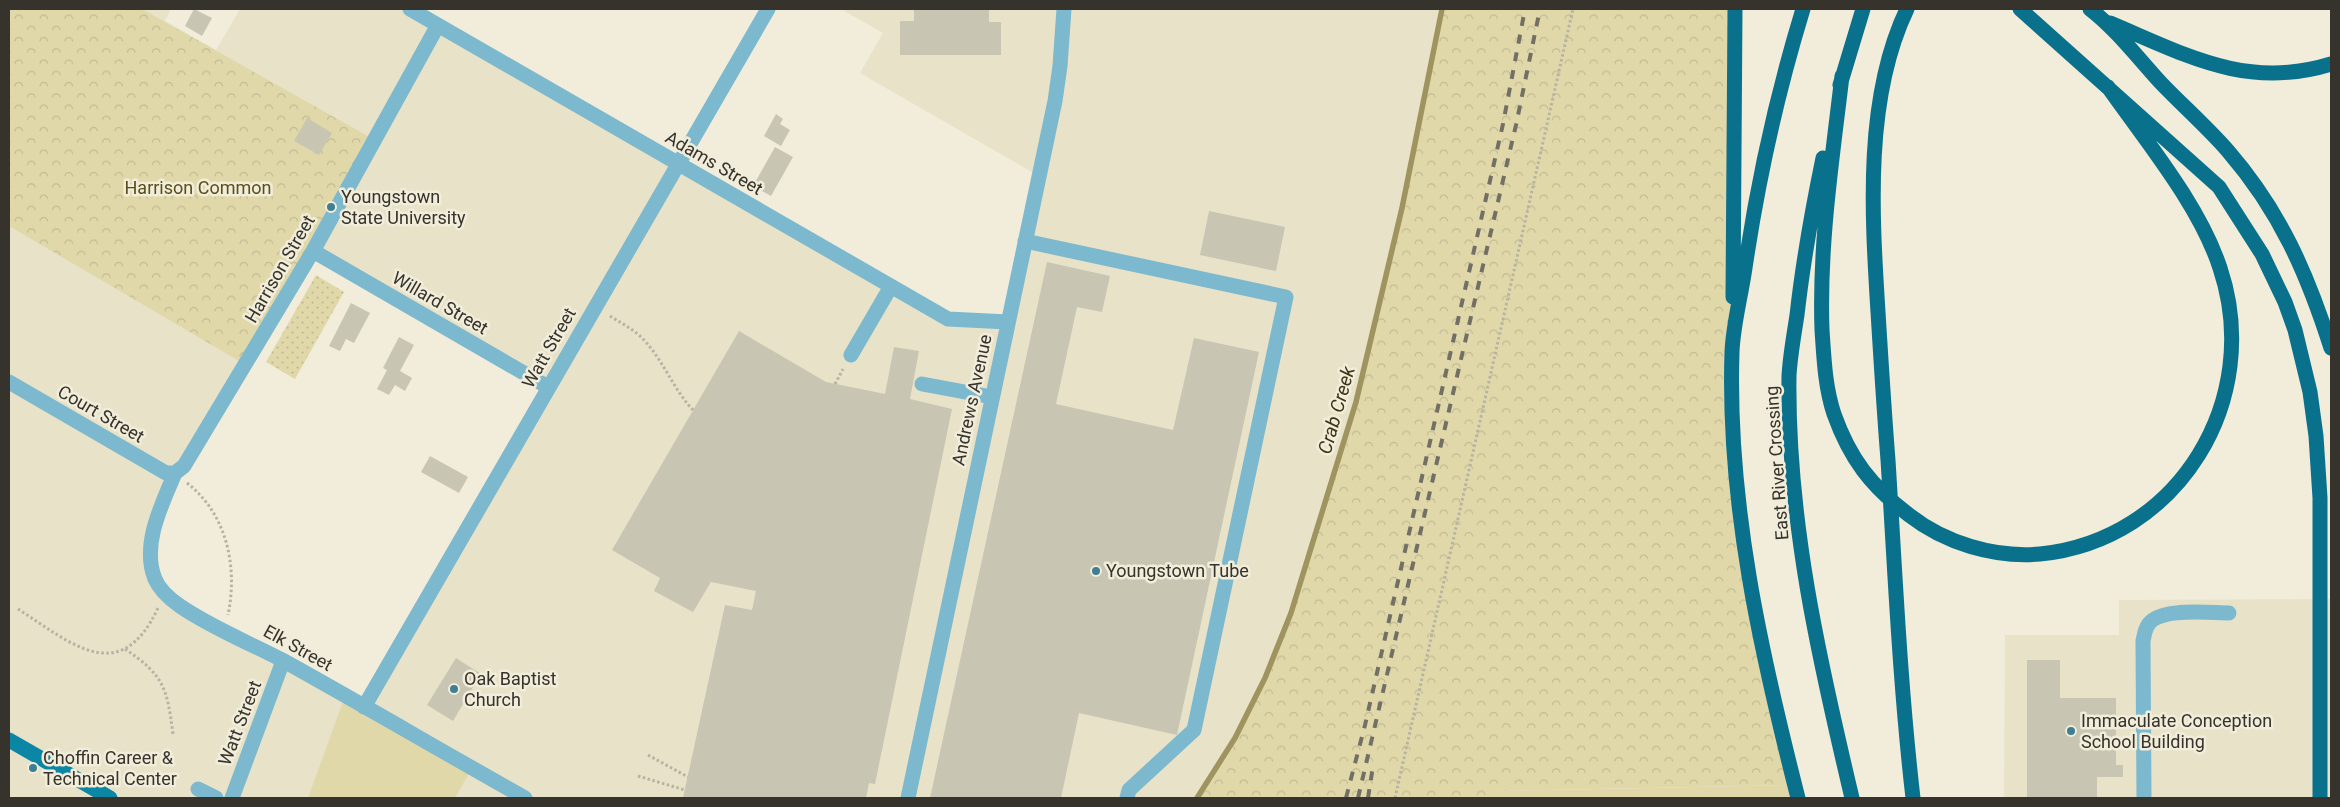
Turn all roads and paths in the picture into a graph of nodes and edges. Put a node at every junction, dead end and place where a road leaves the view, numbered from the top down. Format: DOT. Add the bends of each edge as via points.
graph roads {
  1 [pos="410,9"];
  2 [pos="768,9"];
  3 [pos="1064,9"];
  4 [pos="1573,9"];
  5 [pos="1735,9"];
  6 [pos="1803,9"];
  7 [pos="1863,9"];
  8 [pos="1907,9"];
  9 [pos="2020,9"];
  10 [pos="2090,9"];
  11 [pos="2104,20"];
  12 [pos="438,25"];
  13 [pos="2331,64"];
  14 [pos="1842,76"];
  15 [pos="2108,87"];
  16 [pos="678,164"];
  17 [pos="1025,241"];
  18 [pos="313,251"];
  19 [pos="890,288"];
  20 [pos="595,307"];
  21 [pos="1008,322"];
  22 [pos="2331,348"];
  23 [pos="1732,351"];
  24 [pos="851,355"];
  25 [pos="9,382"];
  26 [pos="922,384"];
  27 [pos="548,387"];
  28 [pos="992,397"];
  29 [pos="693,410"];
  30 [pos="175,473"];
  31 [pos="164,594"];
  32 [pos="18,610"];
  33 [pos="2229,613"];
  34 [pos="225,630"];
  35 [pos="125,649"];
  36 [pos="283,661"];
  37 [pos="364,707"];
  38 [pos="173,734"];
  39 [pos="9,740"];
  40 [pos="648,755"];
  41 [pos="638,776"];
  42 [pos="688,777"];
  43 [pos="198,789"];
  44 [pos="685,790"];
  45 [pos="107,798"];
  46 [pos="216,798"];
  47 [pos="232,798"];
  48 [pos="525,798"];
  49 [pos="908,798"];
  50 [pos="1127,798"];
  51 [pos="1395,798"];
  52 [pos="1798,798"];
  53 [pos="1852,798"];
  54 [pos="1913,798"];
  55 [pos="2144,798"];
  56 [pos="2320,798"];
  1 -- 12 [label="street, Adams Street"];
  2 -- 16 [label="street, Watt Street"];
  3 -- 17 [label="street, Andrews Avenue" via="1055,100"];
  4 -- 51 [label="path"];
  5 -- 23 [label="highway"];
  6 -- 23 [label="highway" via="1788,56 1757,187"];
  7 -- 14 [label="highway, East River Crossing"];
  8 -- 54 [label="highway" via="1885,79 1873,184 1886,437"];
  9 -- 15 [label="highway"];
  10 -- 11 [label="highway"];
  11 -- 13 [label="highway" via="2196,60 2248,73 2291,73"];
  11 -- 22 [label="highway" via="2229,152 2255,186 2300,261"];
  12 -- 16 [label="street, Adams Street"];
  12 -- 18 [label="street, Harrison Street"];
  14 -- 15 [label="highway" via="1822,234 1824,375 1833,412 1847,447 1882,494 1936,533 1968,546 2001,554 2028,555 2077,548 2131,525 2160,503 2196,460 2218,415 2226,389 2232,336 2227,294 2214,249 2188,203"];
  14 -- 53 [label="highway, East River Crossing" via="1807,236 1790,384 1791,452 1803,566"];
  15 -- 56 [label="highway" via="2219,187 2262,254 2295,330 2310,392 2320,498"];
  16 -- 19 [label="street, Adams Street"];
  16 -- 20 [label="street, Watt Street"];
  17 -- 21 [label="street, Andrews Avenue"];
  17 -- 50 [label="street" via="1286,297 1194,730 1129,790"];
  18 -- 27 [label="street, Willard Street"];
  18 -- 30 [label="street, Harrison Street" via="184,466"];
  19 -- 21 [label="street, Adams Street" via="948,320"];
  19 -- 24 [label="street"];
  20 -- 27 [label="street, Watt Street"];
  20 -- 29 [label="path" via="643,338"];
  21 -- 28 [label="street, Andrews Avenue"];
  23 -- 52 [label="highway" via="1739,504 1750,582"];
  25 -- 30 [label="street, Court Street" via="166,473"];
  26 -- 28 [label="street"];
  27 -- 37 [label="street, Watt Street"];
  28 -- 49 [label="street, Andrews Avenue"];
  30 -- 31 [label="street, Elk Street" via="158,513 152,547 155,578"];
  30 -- 34 [label="path" via="202,497 223,529 232,575 232,598"];
  31 -- 34 [label="street, Elk Street" via="181,607"];
  31 -- 35 [label="path" via="149,627 133,646"];
  32 -- 35 [label="path" via="73,645 93,652 115,653"];
  33 -- 55 [label="street" via="2161,615 2147,626 2143,641"];
  34 -- 36 [label="street, Elk Street"];
  35 -- 38 [label="path" via="160,679 168,698"];
  36 -- 37 [label="street, Elk Street"];
  36 -- 47 [label="street, Watt Street"];
  37 -- 48 [label="street, Elk Street"];
  39 -- 45 [label="main road"];
  40 -- 42 [label="path"];
  41 -- 44 [label="path"];
  43 -- 46 [label="street"];
}
